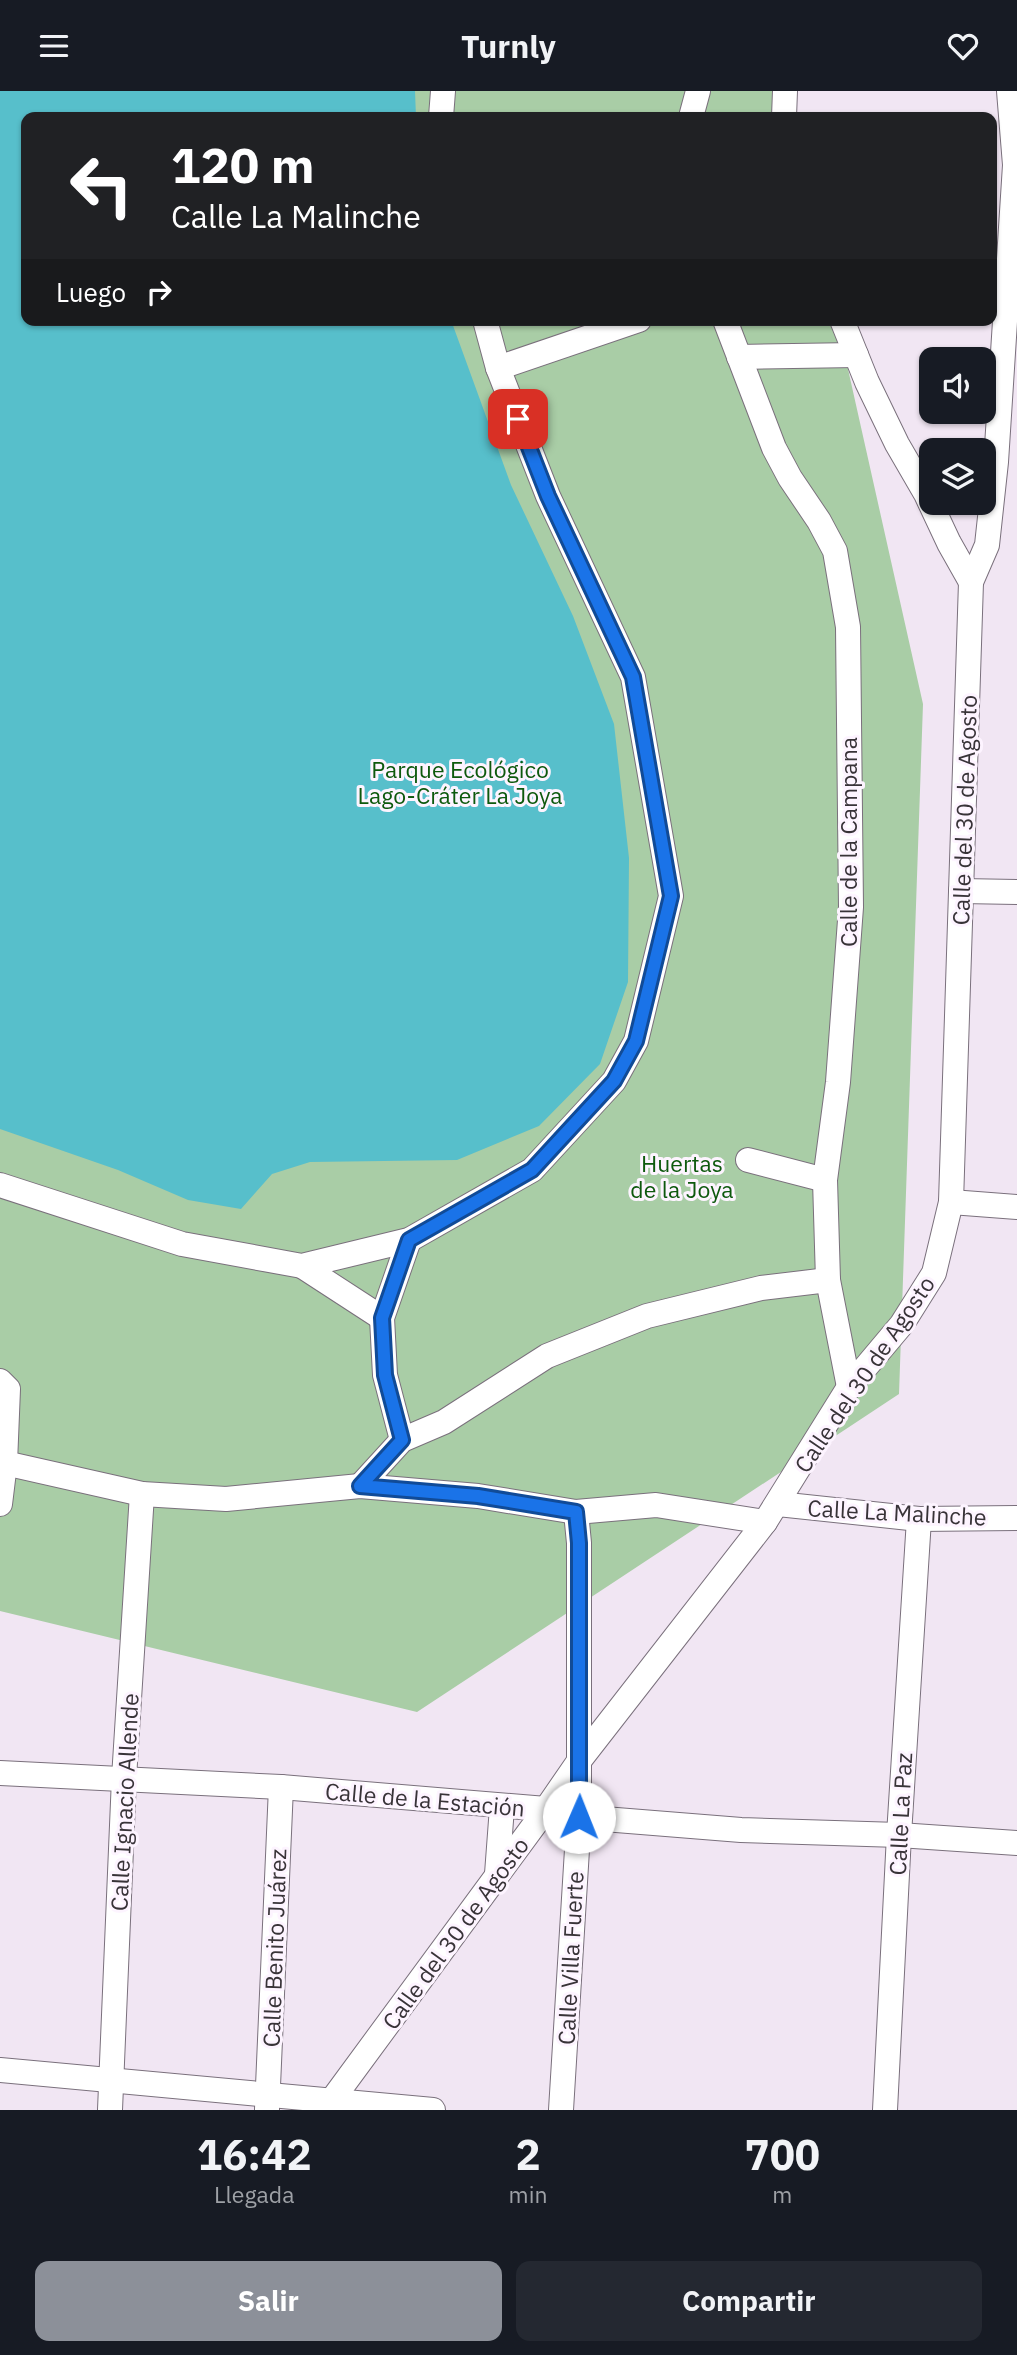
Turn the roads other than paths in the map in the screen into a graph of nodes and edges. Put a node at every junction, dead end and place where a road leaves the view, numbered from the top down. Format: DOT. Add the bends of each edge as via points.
graph roads {
  1 [pos="443,91"];
  2 [pos="698,91"];
  3 [pos="785,91"];
  4 [pos="1009,91"];
  5 [pos="442,112"];
  6 [pos="692,112"];
  7 [pos="784,112"];
  8 [pos="1000,265"];
  9 [pos="487,326"];
  10 [pos="621,326"];
  11 [pos="727,326"];
  12 [pos="844,326"];
  13 [pos="856,355"];
  14 [pos="739,357"];
  15 [pos="498,368"];
  16 [pos="971,582"];
  17 [pos="961,891"];
  18 [pos="1017,892"];
  19 [pos="748,1160"];
  20 [pos="825,1180"];
  21 [pos="0,1185"];
  22 [pos="951,1202"];
  23 [pos="1017,1206"];
  24 [pos="409,1240"];
  25 [pos="302,1266"];
  26 [pos="828,1280"];
  27 [pos="382,1318"];
  28 [pos="0,1381"];
  29 [pos="849,1387"];
  30 [pos="402,1440"];
  31 [pos="2,1462"];
  32 [pos="360,1486"];
  33 [pos="142,1494"];
  34 [pos="0,1504"];
  35 [pos="576,1512"];
  36 [pos="772,1513"];
  37 [pos="1017,1518"];
  38 [pos="919,1519"];
  39 [pos="579,1761"];
  40 [pos="0,1773"];
  41 [pos="124,1779"];
  42 [pos="281,1787"];
  43 [pos="502,1807"];
  44 [pos="547,1809"];
  45 [pos="579,1817"];
  46 [pos="899,1835"];
  47 [pos="1017,1843"];
  48 [pos="497,1874"];
  49 [pos="0,2070"];
  50 [pos="111,2081"];
  51 [pos="332,2099"];
  52 [pos="268,2102"];
  53 [pos="110,2110"];
  54 [pos="433,2110"];
  55 [pos="561,2110"];
  56 [pos="885,2110"];
  1 -- 5 [label="street"];
  2 -- 6 [label="street"];
  3 -- 7 [label="street"];
  4 -- 8 [label="street" via="1015,165"];
  8 -- 16 [label="street" via="1003,367 987,545"];
  9 -- 15 [label="street"];
  10 -- 15 [label="street"];
  11 -- 14 [label="street, Calle de la Campana"];
  12 -- 13 [label="street"];
  13 -- 14 [label="street"];
  13 -- 16 [label="street" via="897,444"];
  14 -- 20 [label="street, Calle de la Campana" via="774,448 835,551 848,627 851,907 838,1082"];
  15 -- 24 [label="street" via="548,496 633,677 671,896 636,1041 614,1081 532,1170"];
  16 -- 17 [label="street, Calle del 30 de Agosto"];
  17 -- 18 [label="street"];
  17 -- 22 [label="street, Calle del 30 de Agosto"];
  19 -- 20 [label="street"];
  20 -- 26 [label="street, Calle de la Campana"];
  21 -- 25 [label="street" via="182,1244"];
  22 -- 23 [label="street"];
  22 -- 29 [label="street, Calle del 30 de Agosto" via="934,1273 902,1324"];
  24 -- 25 [label="street"];
  24 -- 27 [label="street"];
  25 -- 27 [label="street"];
  26 -- 29 [label="street, Calle de la Campana"];
  26 -- 30 [label="street" via="761,1288 647,1316 547,1356 443,1422"];
  27 -- 30 [label="street" via="385,1375"];
  28 -- 31 [label="street" via="8,1389"];
  29 -- 36 [label="street, Calle del 30 de Agosto"];
  30 -- 32 [label="street"];
  31 -- 33 [label="street, Calle La Malinche"];
  31 -- 34 [label="street"];
  32 -- 33 [label="street, Calle La Malinche" via="226,1499"];
  32 -- 35 [label="street, Calle La Malinche" via="478,1496"];
  33 -- 41 [label="street, Calle Ignacio Allende"];
  35 -- 36 [label="street, Calle La Malinche" via="656,1505"];
  35 -- 39 [label="street, Calle Villa Fuerte"];
  36 -- 38 [label="street, Calle La Malinche"];
  36 -- 39 [label="street, Calle del 30 de Agosto"];
  37 -- 38 [label="street, Calle La Malinche"];
  38 -- 46 [label="street, Calle La Paz"];
  39 -- 44 [label="street, Calle del 30 de Agosto"];
  39 -- 45 [label="street, Calle Villa Fuerte"];
  40 -- 41 [label="street, Calle de la Estación"];
  41 -- 42 [label="street, Calle de la Estación"];
  41 -- 50 [label="street, Calle Ignacio Allende"];
  42 -- 43 [label="street, Calle de la Estación"];
  42 -- 52 [label="street, Calle Benito Juárez"];
  43 -- 44 [label="street, Calle de la Estación"];
  43 -- 48 [label="street"];
  44 -- 45 [label="street, Calle de la Estación"];
  44 -- 48 [label="street, Calle del 30 de Agosto"];
  45 -- 46 [label="street, Calle de la Estación" via="741,1830"];
  45 -- 55 [label="street, Calle Villa Fuerte"];
  46 -- 47 [label="street, Calle de la Estación"];
  46 -- 56 [label="street, Calle La Paz"];
  48 -- 51 [label="street, Calle del 30 de Agosto"];
  49 -- 50 [label="street"];
  50 -- 52 [label="street"];
  50 -- 53 [label="street, Calle Ignacio Allende"];
  51 -- 52 [label="street"];
  51 -- 54 [label="street"];
}
